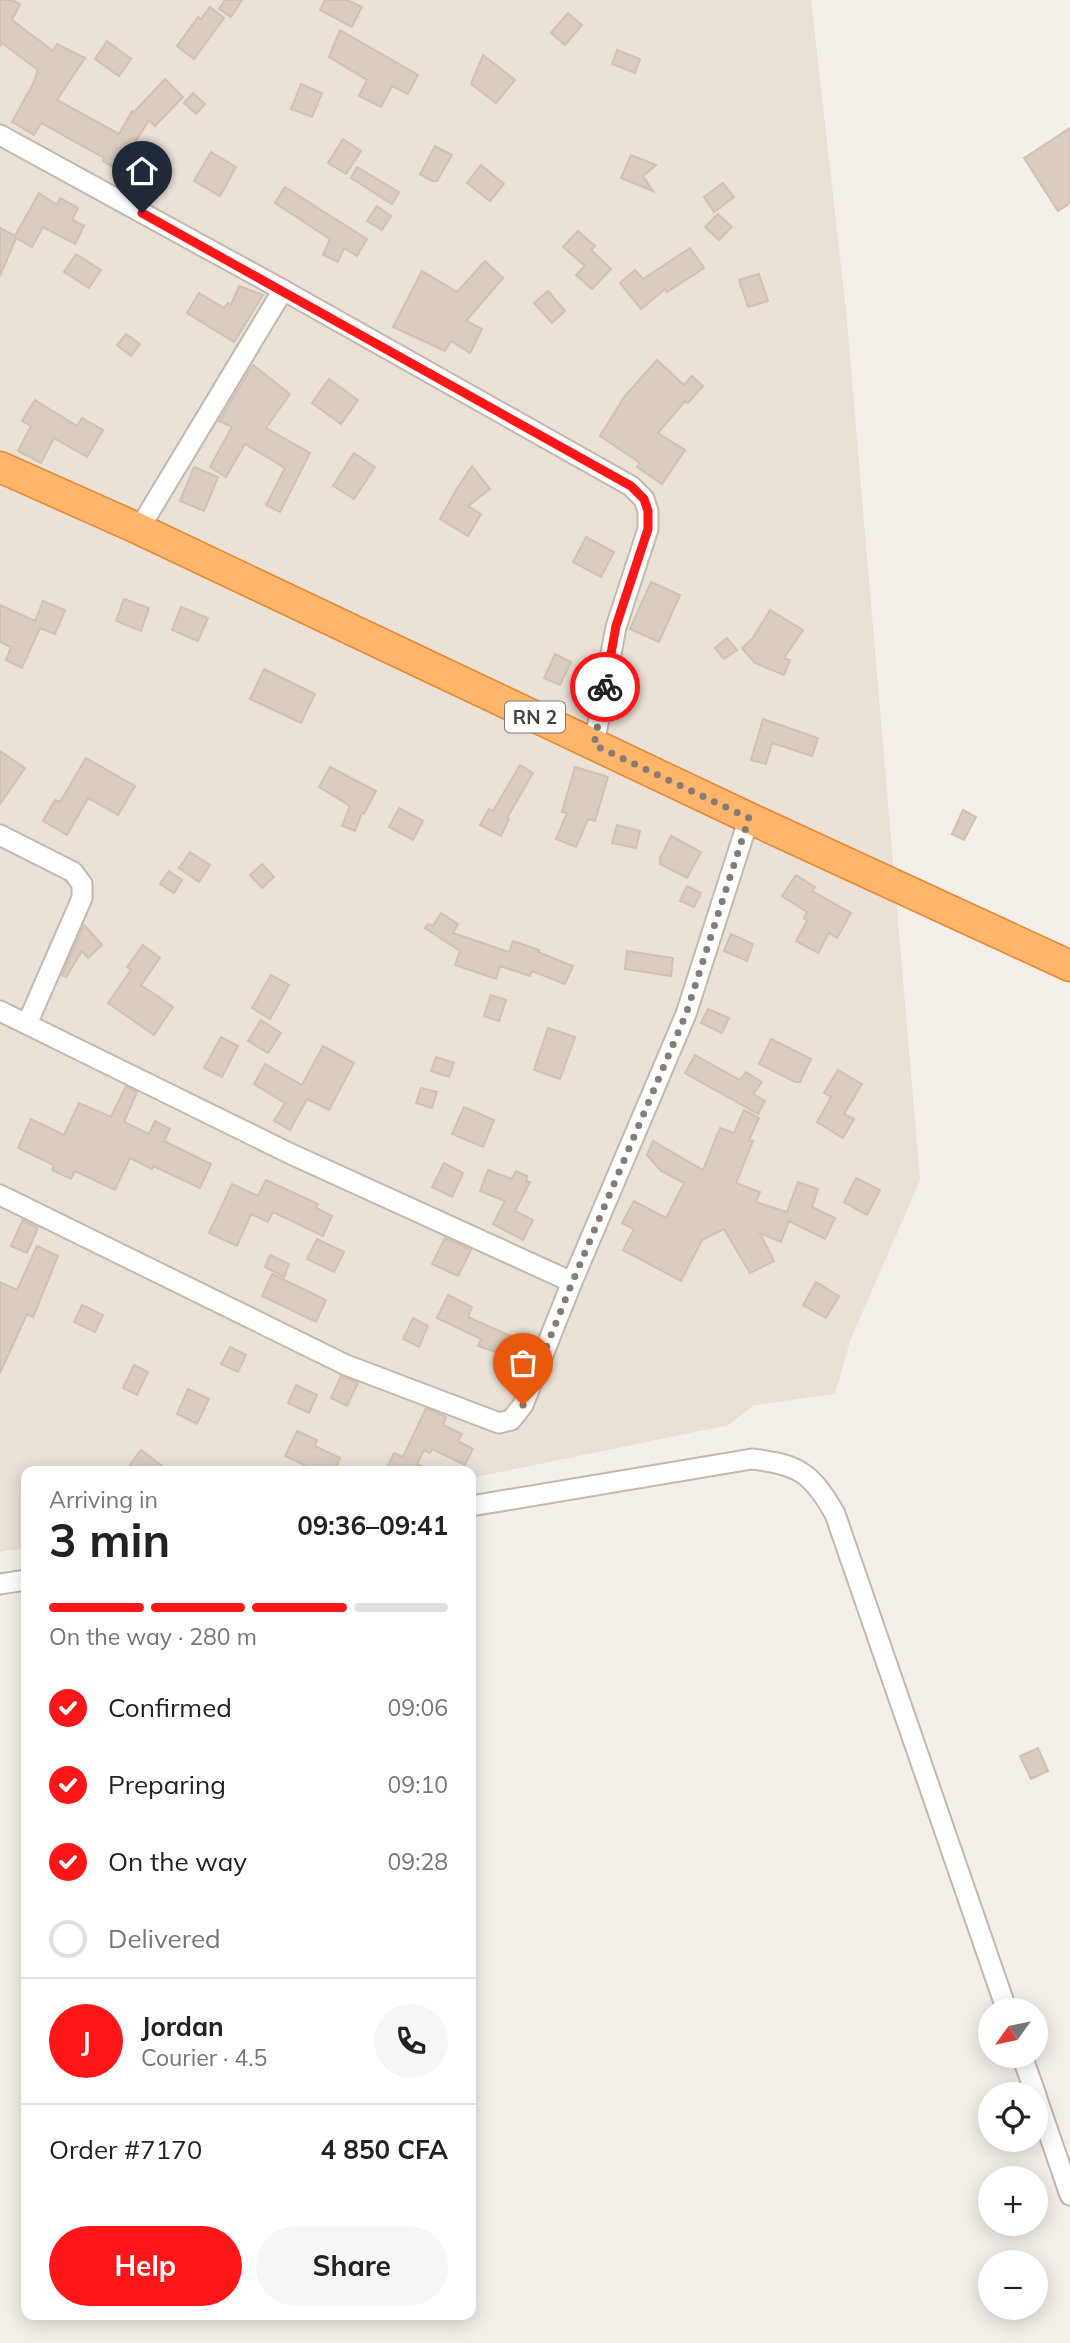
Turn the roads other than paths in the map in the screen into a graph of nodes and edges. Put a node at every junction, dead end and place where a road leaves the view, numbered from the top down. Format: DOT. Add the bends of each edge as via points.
graph roads {
  1 [pos="0,135"];
  2 [pos="283,290"];
  3 [pos="0,467"];
  4 [pos="139,529"];
  5 [pos="594,745"];
  6 [pos="749,818"];
  7 [pos="0,835"];
  8 [pos="1070,966"];
  9 [pos="0,1011"];
  10 [pos="27,1024"];
  11 [pos="0,1195"];
  12 [pos="572,1283"];
  13 [pos="476,1505"];
  14 [pos="21,1581"];
  15 [pos="0,1584"];
  16 [pos="1003,1998"];
  17 [pos="1048,2130"];
  18 [pos="1070,2195"];
  1 -- 2 [label="street"];
  2 -- 4 [label="street"];
  2 -- 5 [label="street" via="631,486 644,499 648,529 616,626"];
  3 -- 4 [label="highway, RN 2"];
  4 -- 5 [label="highway, RN 2"];
  5 -- 6 [label="highway, RN 2"];
  6 -- 8 [label="highway, RN 2"];
  6 -- 12 [label="street" via="686,1014"];
  7 -- 10 [label="street" via="73,872 82,884 82,898"];
  9 -- 10 [label="street"];
  10 -- 12 [label="street" via="291,1154"];
  11 -- 12 [label="street" via="346,1365 499,1423 511,1420 523,1405"];
  13 -- 16 [label="street" via="752,1459 781,1462 802,1472 823,1492 835,1514"];
  14 -- 15 [label="street"];
  17 -- 18 [label="street"];
}
